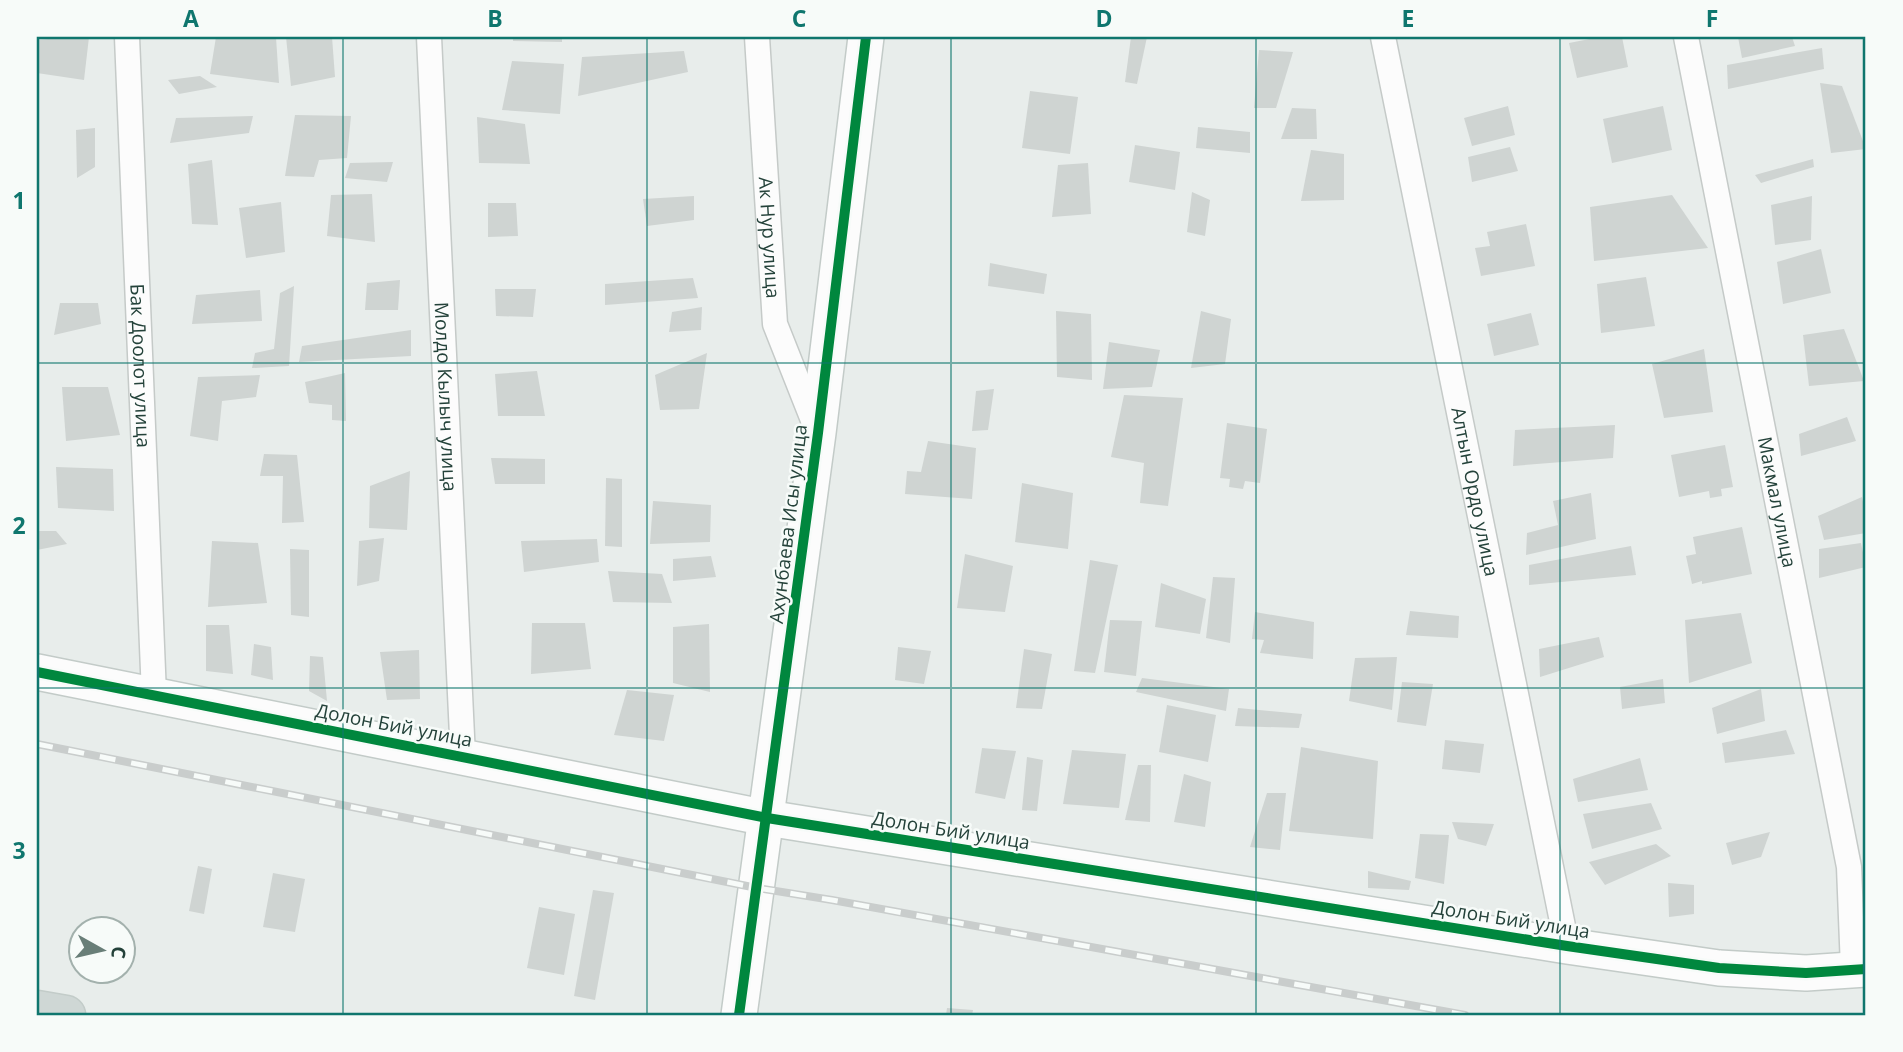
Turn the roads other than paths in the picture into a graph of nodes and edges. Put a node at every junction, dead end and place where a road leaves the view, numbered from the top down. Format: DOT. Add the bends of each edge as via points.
graph roads {
  1 [pos="127,37"];
  2 [pos="429,37"];
  3 [pos="757,37"];
  4 [pos="866,37"];
  5 [pos="1383,37"];
  6 [pos="1686,37"];
  7 [pos="817,433"];
  8 [pos="37,672"];
  9 [pos="154,695"];
  10 [pos="463,757"];
  11 [pos="767,818"];
  12 [pos="1567,946"];
  13 [pos="1859,968"];
  14 [pos="37,1010"];
  15 [pos="66,1015"];
  16 [pos="739,1015"];
  1 -- 9 [label="street, Бак Доолот улица"];
  2 -- 10 [label="street, Молдо Кылыч улица"];
  3 -- 7 [label="street, Ак Нур улица" via="775,324"];
  4 -- 7 [label="street, Ахунбаева Исы улица"];
  5 -- 12 [label="street, Алтын Ордо улица"];
  6 -- 13 [label="street, Макмал улица" via="1849,867"];
  7 -- 11 [label="street, Ахунбаева Исы улица"];
  8 -- 9 [label="street, Долон Бий улица"];
  9 -- 10 [label="street, Долон Бий улица"];
  10 -- 11 [label="street, Долон Бий улица"];
  11 -- 12 [label="street, Долон Бий улица"];
  11 -- 16 [label="street, Ахунбаева Исы улица"];
  12 -- 13 [label="street, Долон Бий улица" via="1719,968 1806,973"];
  14 -- 15 [label="main road"];
}
